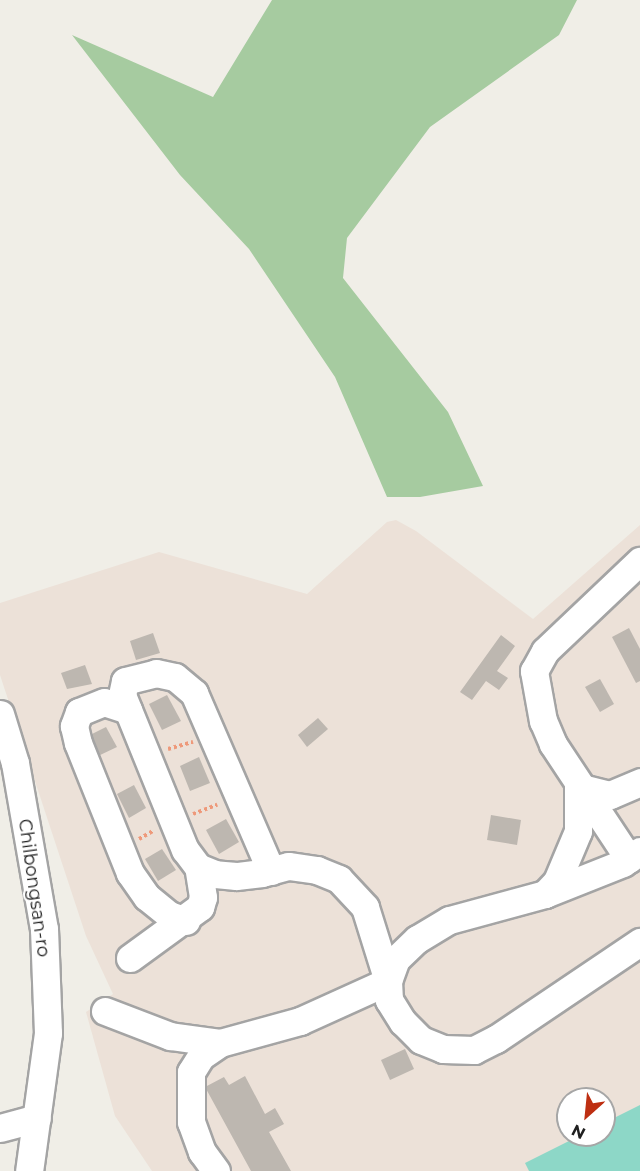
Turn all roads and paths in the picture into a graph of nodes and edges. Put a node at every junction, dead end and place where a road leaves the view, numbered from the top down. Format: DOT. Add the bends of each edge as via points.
graph roads {
  1 [pos="640,561"];
  2 [pos="128,710"];
  3 [pos="0,714"];
  4 [pos="640,782"];
  5 [pos="578,786"];
  6 [pos="634,855"];
  7 [pos="198,867"];
  8 [pos="271,871"];
  9 [pos="545,894"];
  10 [pos="186,921"];
  11 [pos="640,942"];
  12 [pos="130,958"];
  13 [pos="388,981"];
  14 [pos="105,1011"];
  15 [pos="220,1043"];
  16 [pos="37,1118"];
  17 [pos="0,1128"];
  18 [pos="29,1171"];
  19 [pos="216,1171"];
  1 -- 5 [label="street" via="544,651 534,671 543,721"];
  2 -- 7 [label="street" via="185,850"];
  2 -- 8 [label="street" via="122,695 124,681 141,675 175,677 194,693"];
  2 -- 10 [label="street" via="104,702 79,712 74,726 78,743 130,873 147,897 170,915"];
  3 -- 16 [label="street, Chilbongsan-ro" via="15,763 44,930 48,1033"];
  4 -- 5 [label="street" via="610,795"];
  5 -- 6 [label="street"];
  5 -- 9 [label="street" via="578,831 556,881"];
  6 -- 9 [label="street"];
  7 -- 8 [label="street" via="236,876"];
  7 -- 10 [label="street" via="203,897 200,907"];
  8 -- 13 [label="street" via="288,866 317,870 353,890 365,907"];
  9 -- 13 [label="street" via="449,920 417,939 396,959"];
  10 -- 12 [label="street"];
  11 -- 13 [label="street" via="474,1050 443,1049 421,1040 403,1022 390,1000"];
  13 -- 15 [label="street" via="300,1022"];
  14 -- 15 [label="street" via="170,1036"];
  15 -- 19 [label="street" via="201,1056 190,1072 188,1094 191,1122 202,1152"];
  16 -- 17 [label="street"];
  16 -- 18 [label="street, Chilbongsan-ro"];
}
